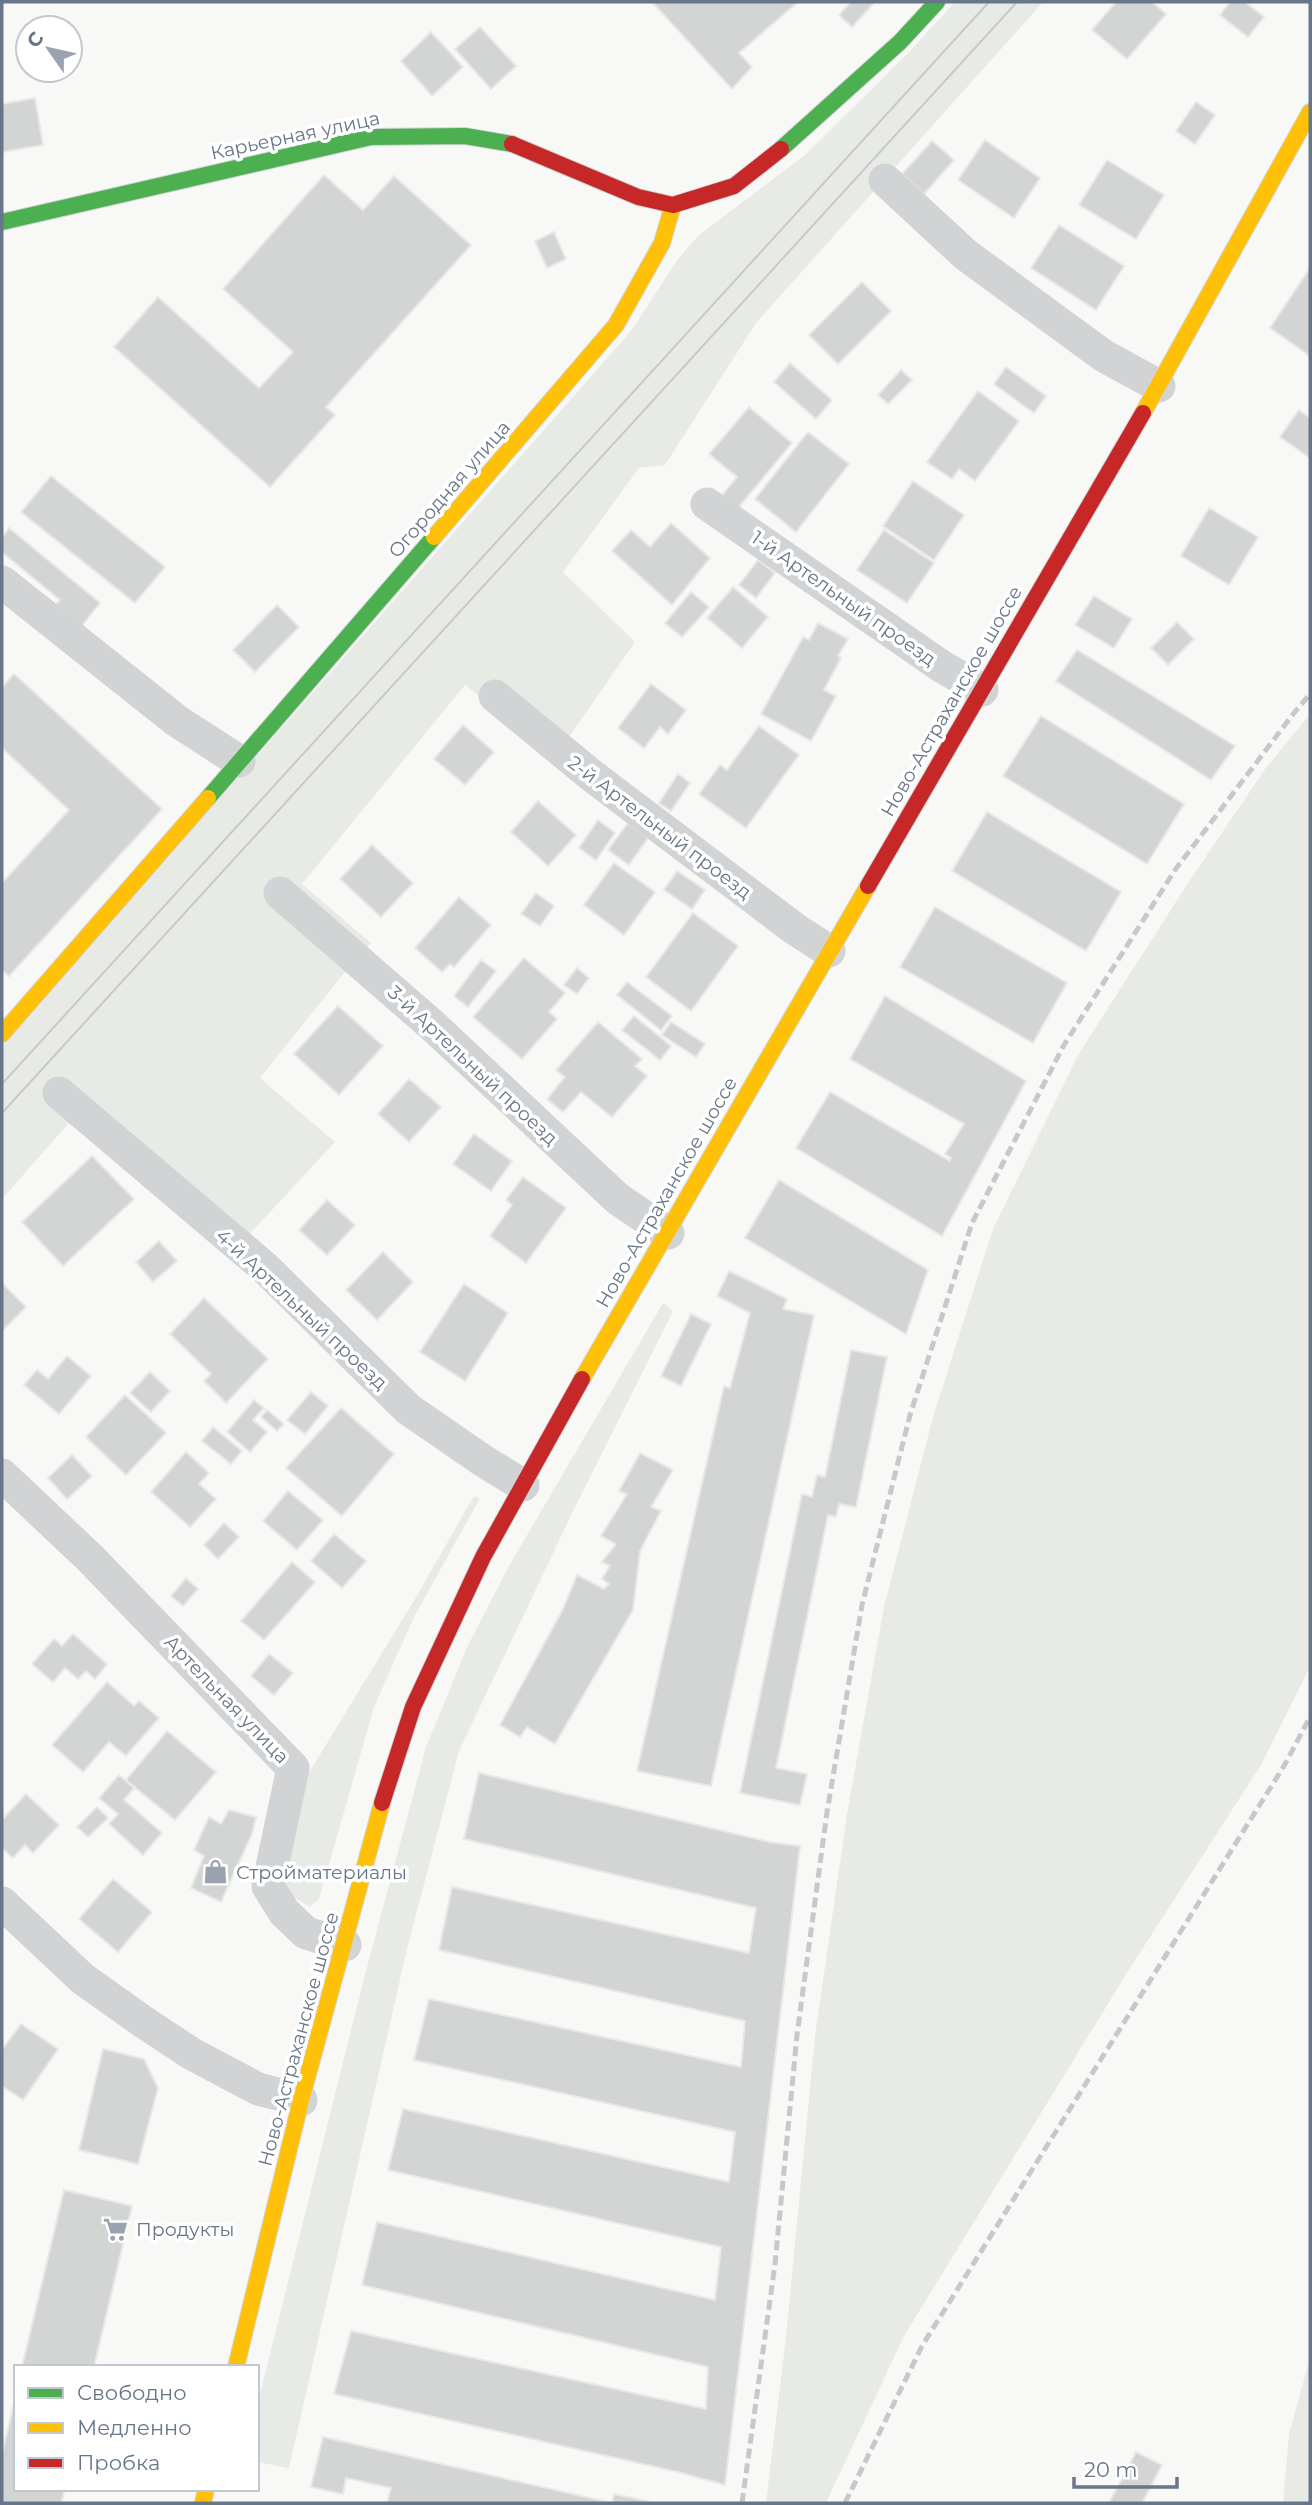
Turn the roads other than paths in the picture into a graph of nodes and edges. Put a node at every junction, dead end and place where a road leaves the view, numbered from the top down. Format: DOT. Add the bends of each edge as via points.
graph roads {
  1 [pos="936,2"];
  2 [pos="1310,112"];
  3 [pos="885,180"];
  4 [pos="673,205"];
  5 [pos="2,222"];
  6 [pos="1159,386"];
  7 [pos="707,503"];
  8 [pos="2,582"];
  9 [pos="982,690"];
  10 [pos="495,696"];
  11 [pos="239,761"];
  12 [pos="280,893"];
  13 [pos="830,951"];
  14 [pos="2,1034"];
  15 [pos="59,1093"];
  16 [pos="667,1233"];
  17 [pos="2,1475"];
  18 [pos="523,1485"];
  19 [pos="2,1903"];
  20 [pos="345,1945"];
  21 [pos="301,2100"];
  22 [pos="236,2365"];
  1 -- 4 [label="main road" via="900,42 796,138 734,186"];
  2 -- 6 [label="main road, Ново-Астраханское шоссе"];
  3 -- 6 [label="street" via="966,255 1104,356"];
  4 -- 5 [label="main road, Карьерная улица" via="638,197 518,145 465,135 370,137"];
  4 -- 11 [label="main road, Огородная улица" via="662,243 616,325"];
  6 -- 9 [label="main road, Ново-Астраханское шоссе"];
  7 -- 9 [label="street, 1-й Артельный проезд"];
  8 -- 11 [label="street" via="177,721"];
  9 -- 13 [label="main road, Ново-Астраханское шоссе"];
  10 -- 13 [label="street, 2-й Артельный проезд" via="591,775"];
  11 -- 14 [label="main road, Огородная улица"];
  12 -- 16 [label="street, 3-й Артельный проезд" via="433,1026 618,1199"];
  13 -- 16 [label="main road, Ново-Астраханское шоссе"];
  15 -- 18 [label="street, 4-й Артельный проезд" via="264,1267 408,1409"];
  16 -- 18 [label="main road, Ново-Астраханское шоссе"];
  17 -- 20 [label="street, Артельная улица" via="90,1558 293,1768 268,1886 284,1912 306,1933"];
  18 -- 20 [label="main road, Ново-Астраханское шоссе" via="483,1557 413,1707 387,1784"];
  19 -- 21 [label="street" via="83,1979 192,2054 258,2089"];
  20 -- 21 [label="main road, Ново-Астраханское шоссе"];
  21 -- 22 [label="main road, Ново-Астраханское шоссе"];
}
